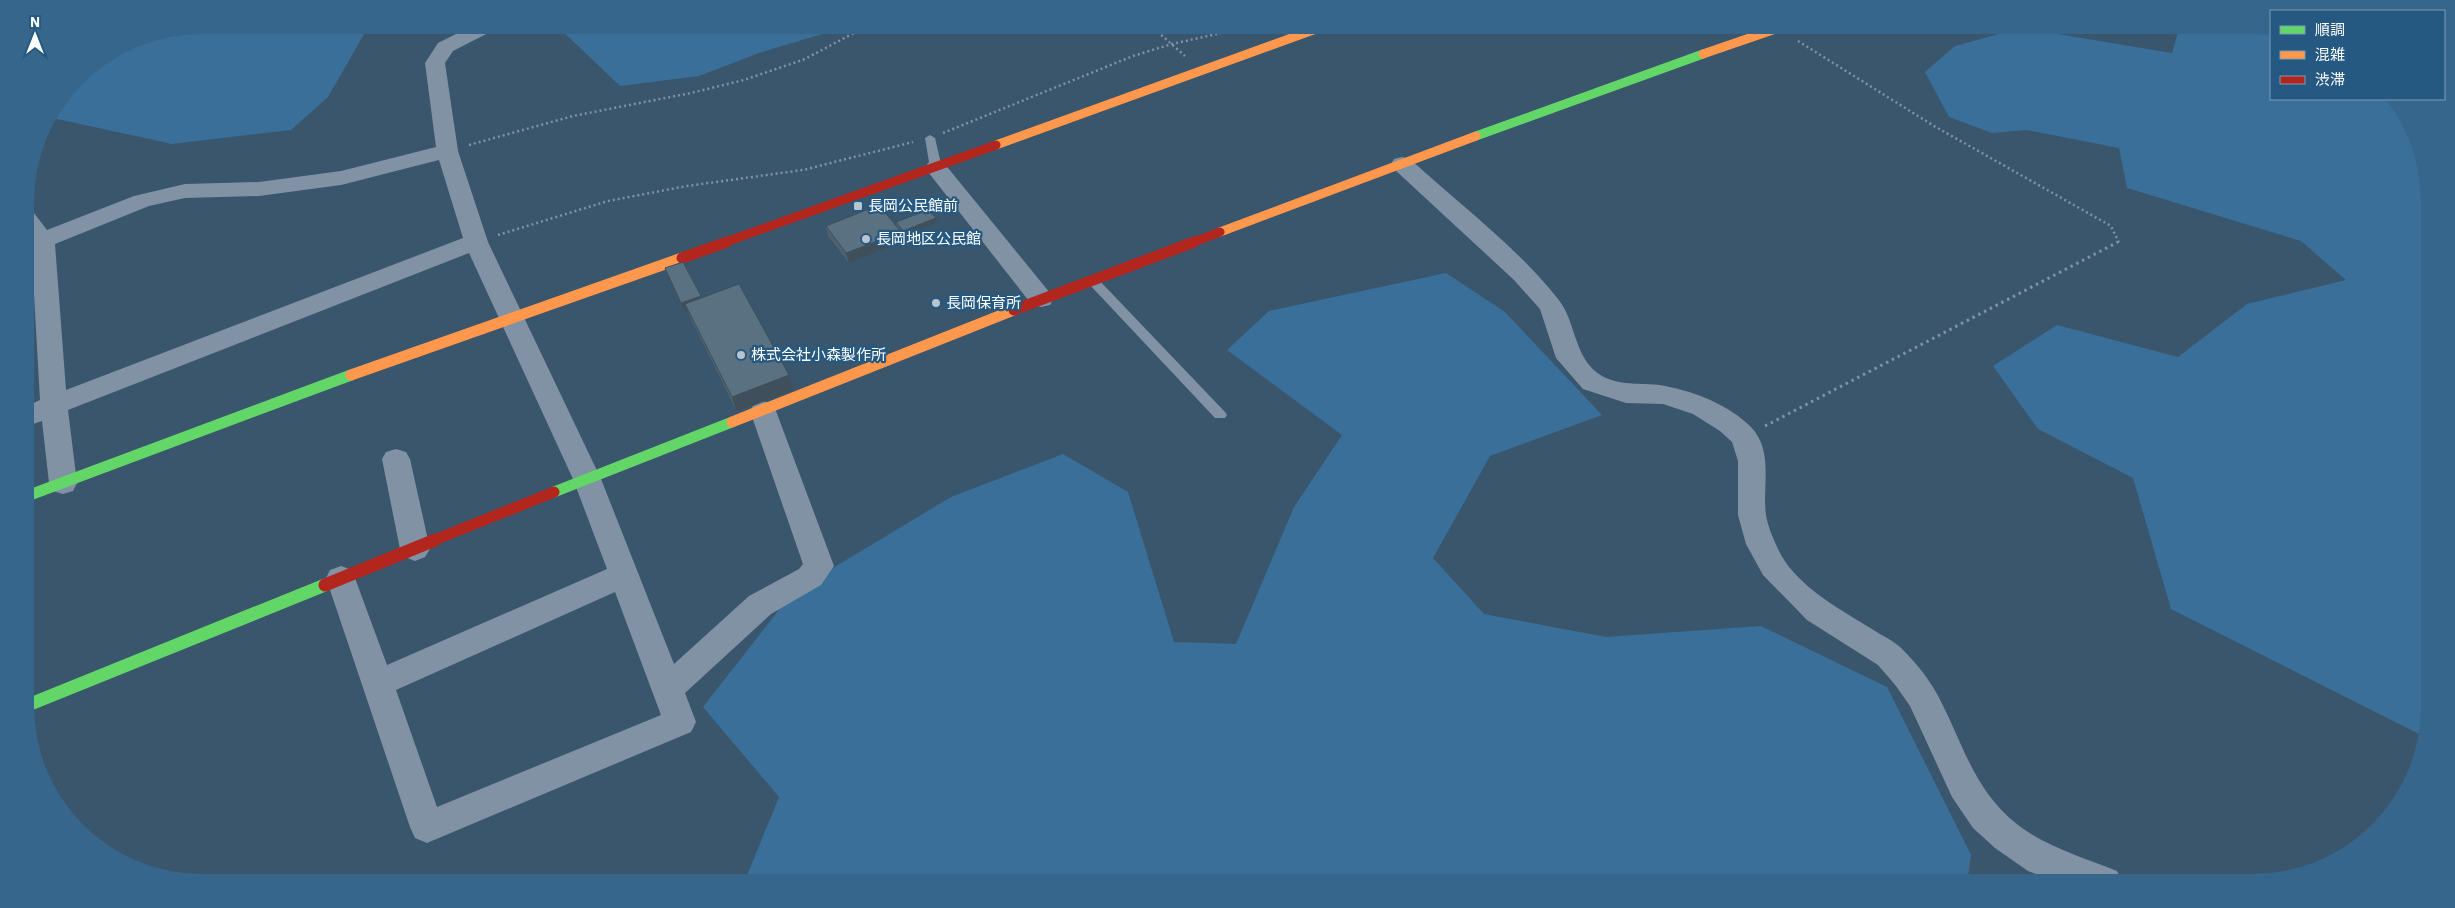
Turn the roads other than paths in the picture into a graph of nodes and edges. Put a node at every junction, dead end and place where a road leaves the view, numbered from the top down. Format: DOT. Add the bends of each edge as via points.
graph roads {
  1 [pos="472,34"];
  2 [pos="1303,34"];
  3 [pos="1762,34"];
  4 [pos="930,138"];
  5 [pos="447,151"];
  6 [pos="1402,164"];
  7 [pos="936,168"];
  8 [pos="34,229"];
  9 [pos="42,240"];
  10 [pos="476,242"];
  11 [pos="1093,281"];
  12 [pos="1041,299"];
  13 [pos="512,320"];
  14 [pos="54,406"];
  15 [pos="763,411"];
  16 [pos="34,413"];
  17 [pos="1220,415"];
  18 [pos="396,460"];
  19 [pos="587,479"];
  20 [pos="63,483"];
  21 [pos="34,493"];
  22 [pos="415,549"];
  23 [pos="624,575"];
  24 [pos="341,578"];
  25 [pos="377,684"];
  26 [pos="668,689"];
  27 [pos="34,703"];
  28 [pos="2081,874"];
  1 -- 5 [label="street" via="445,47 435,63"];
  2 -- 7 [label="street"];
  3 -- 6 [label="street"];
  4 -- 7 [label="lane"];
  5 -- 9 [label="street" via="341,178 259,189 185,191 142,201"];
  5 -- 10 [label="street"];
  6 -- 11 [label="street"];
  6 -- 28 [label="street" via="1523,274 1550,306 1569,358 1592,382 1626,394 1664,395 1702,407 1744,437 1752,461 1752,515 1761,544 1773,567 1818,611 1889,656 1907,676 1922,697 1964,786 1985,817 2007,838 2040,859"];
  7 -- 12 [label="street"];
  7 -- 13 [label="street"];
  8 -- 9 [label="street"];
  9 -- 14 [label="street"];
  10 -- 13 [label="street"];
  10 -- 14 [label="street"];
  11 -- 12 [label="street"];
  11 -- 17 [label="lane"];
  12 -- 15 [label="street"];
  13 -- 19 [label="street"];
  13 -- 20 [label="street" via="359,372"];
  14 -- 16 [label="street"];
  14 -- 20 [label="street"];
  15 -- 19 [label="street" via="686,438"];
  15 -- 26 [label="street" via="819,566 810,577 760,605"];
  18 -- 22 [label="street"];
  19 -- 22 [label="street"];
  19 -- 23 [label="street"];
  20 -- 21 [label="street"];
  22 -- 24 [label="street"];
  23 -- 25 [label="street"];
  23 -- 26 [label="street"];
  24 -- 25 [label="street"];
  24 -- 27 [label="street"];
  25 -- 26 [label="street" via="427,827 680,722"];
}
